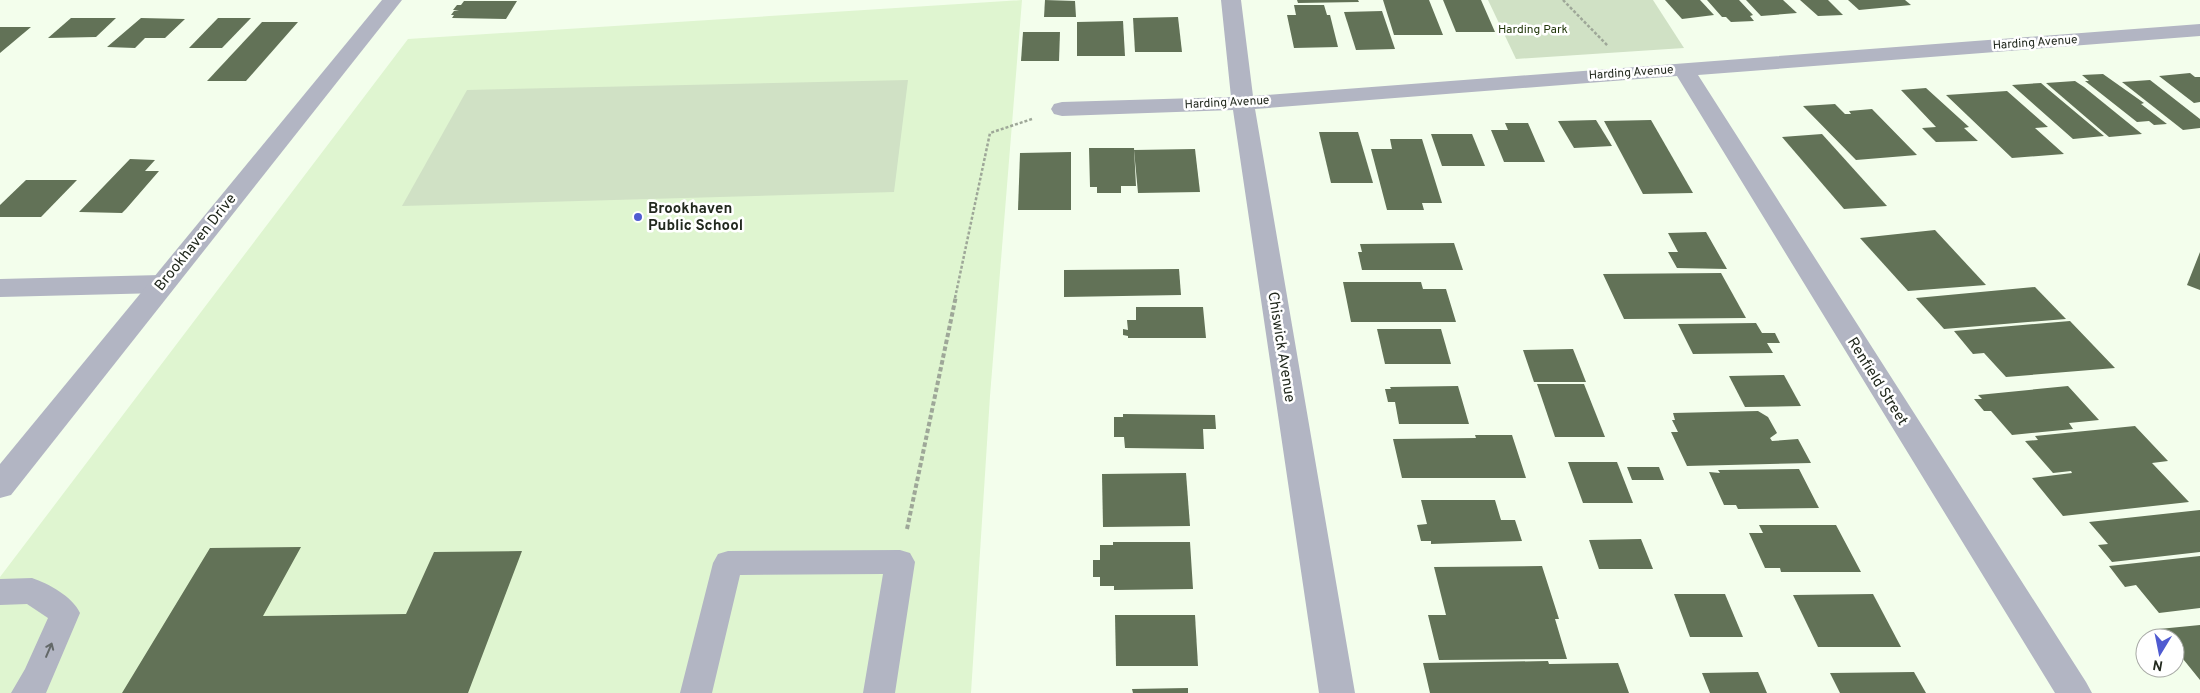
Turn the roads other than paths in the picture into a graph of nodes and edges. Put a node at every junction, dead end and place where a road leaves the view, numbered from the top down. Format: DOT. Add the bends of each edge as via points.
graph roads {
  1 [pos="392,0"];
  2 [pos="1231,0"];
  3 [pos="2200,30"];
  4 [pos="1683,68"];
  5 [pos="1243,103"];
  6 [pos="1062,109"];
  7 [pos="161,284"];
  8 [pos="0,288"];
  9 [pos="0,486"];
  10 [pos="0,592"];
  11 [pos="27,693"];
  12 [pos="696,693"];
  13 [pos="879,693"];
  14 [pos="1337,693"];
  15 [pos="2074,693"];
  1 -- 7 [label="street, Brookhaven Drive"];
  2 -- 5 [label="street, Chiswick Avenue"];
  3 -- 4 [label="street, Harding Avenue"];
  4 -- 5 [label="street, Harding Avenue"];
  4 -- 15 [label="street, Renfield Street"];
  5 -- 6 [label="street, Harding Avenue"];
  5 -- 14 [label="street, Chiswick Avenue"];
  7 -- 8 [label="street"];
  7 -- 9 [label="street, Brookhaven Drive"];
  11 -- 10 [label="lane, one-way" via="37,679 65,612 32,591"];
  12 -- 13 [label="lane" via="728,563 900,562"];
}
